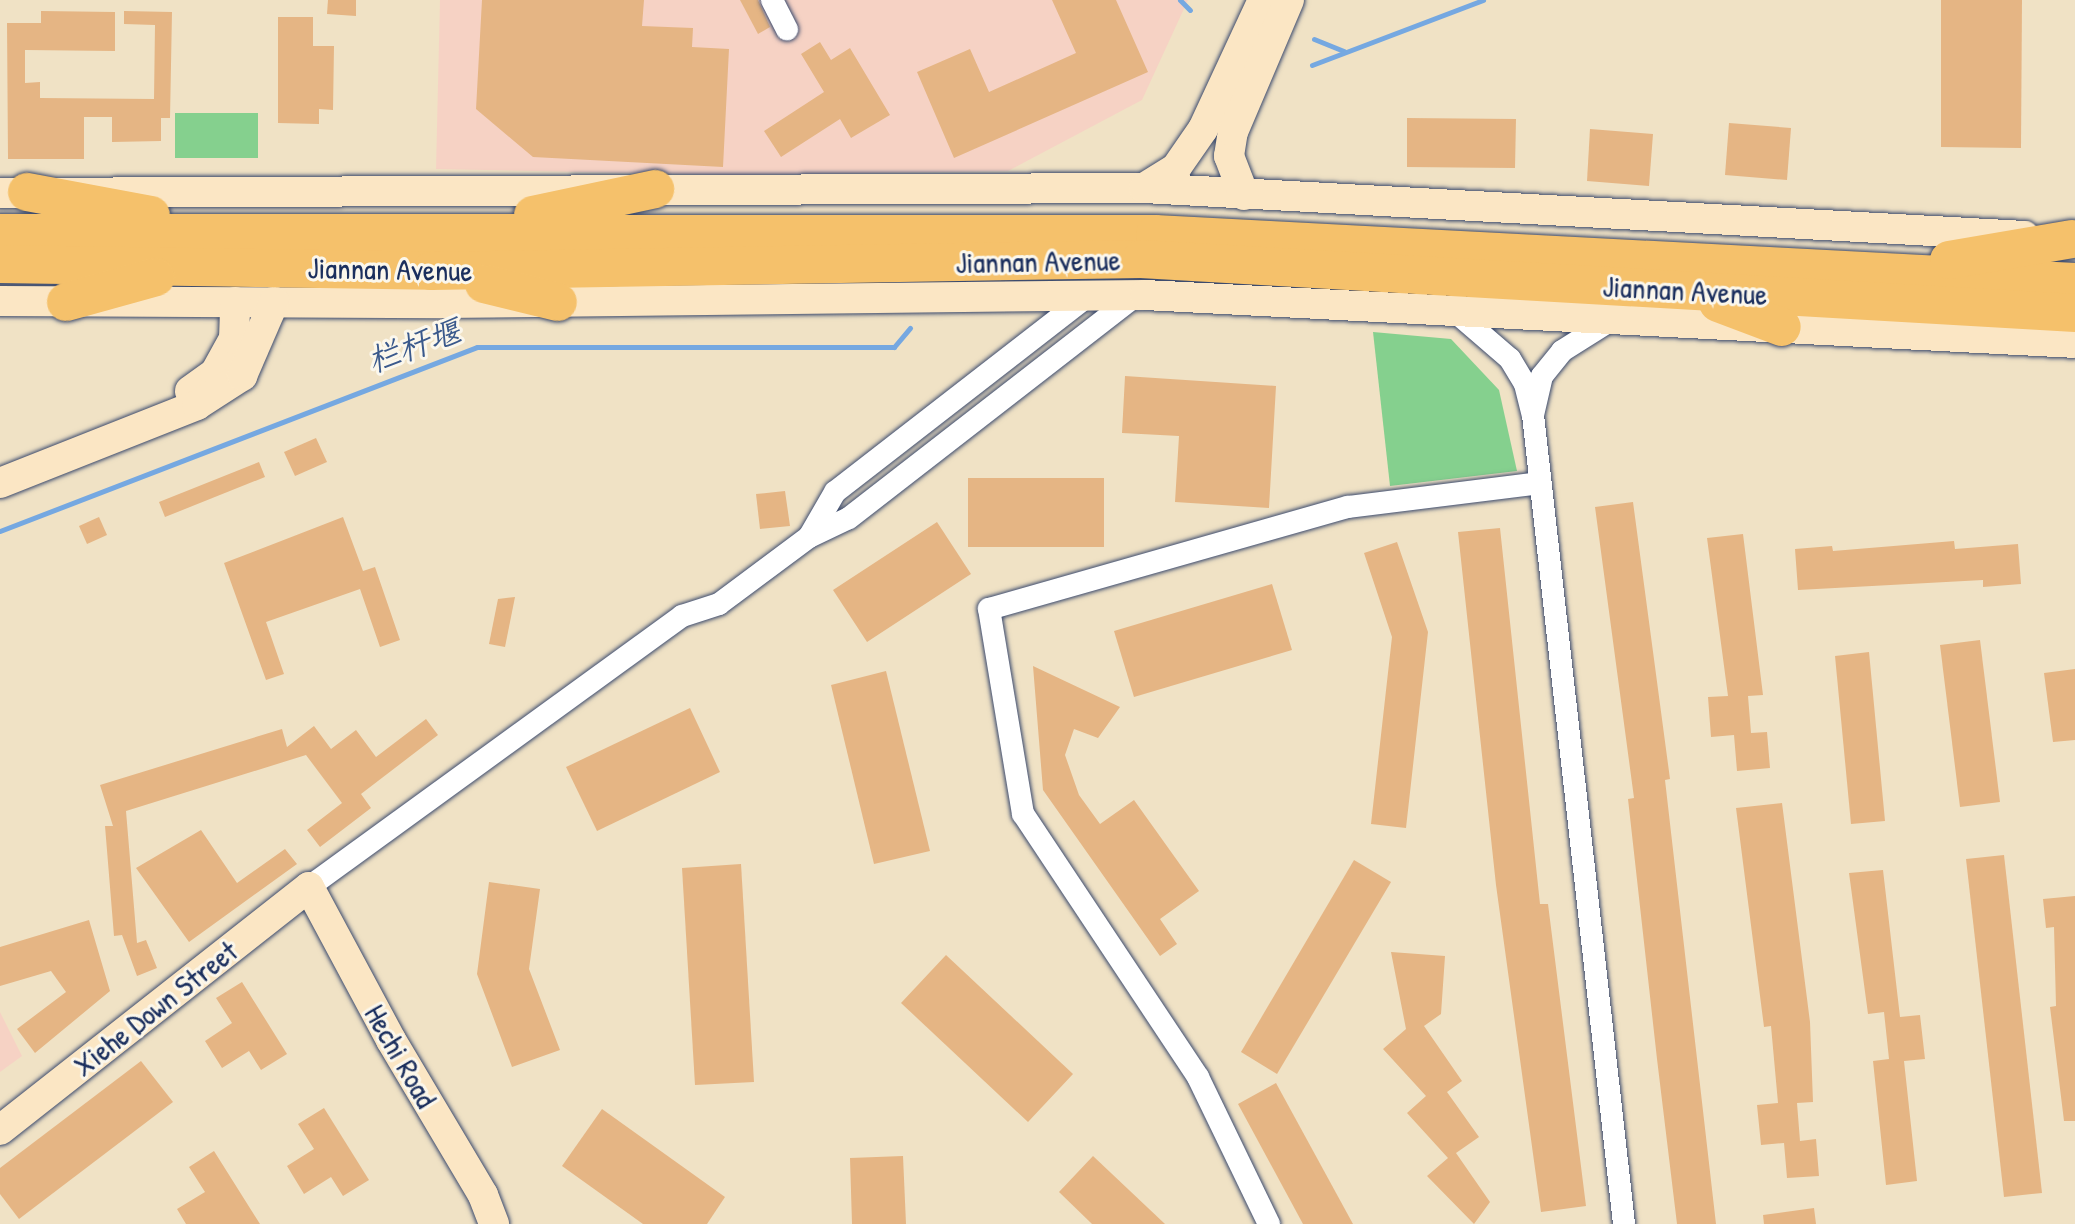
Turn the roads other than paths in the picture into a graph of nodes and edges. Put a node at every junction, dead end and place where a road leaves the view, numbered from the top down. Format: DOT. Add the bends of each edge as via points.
graph roads {
  1 [pos="772,0"];
  2 [pos="1263,0"];
  3 [pos="1289,0"];
  4 [pos="787,29"];
  5 [pos="1144,188"];
  6 [pos="655,189"];
  7 [pos="14,193"];
  8 [pos="1244,195"];
  9 [pos="228,229"];
  10 [pos="462,230"];
  11 [pos="0,233"];
  12 [pos="2074,239"];
  13 [pos="0,264"];
  14 [pos="198,265"];
  15 [pos="431,271"];
  16 [pos="1884,271"];
  17 [pos="2075,282"];
  18 [pos="1686,290"];
  19 [pos="1089,295"];
  20 [pos="1136,295"];
  21 [pos="0,301"];
  22 [pos="66,302"];
  23 [pos="235,302"];
  24 [pos="274,302"];
  25 [pos="558,302"];
  26 [pos="1459,315"];
  27 [pos="1608,322"];
  28 [pos="1782,327"];
  29 [pos="2074,340"];
  30 [pos="1533,415"];
  31 [pos="0,467"];
  32 [pos="0,483"];
  33 [pos="1540,483"];
  34 [pos="809,537"];
  35 [pos="309,887"];
  36 [pos="0,1130"];
  37 [pos="494,1224"];
  38 [pos="1269,1224"];
  39 [pos="1624,1224"];
  1 -- 4 [label="street"];
  2 -- 5 [label="main road" via="1203,129 1176,168"];
  3 -- 8 [label="main road" via="1233,132 1229,156"];
  5 -- 6 [label="main road"];
  5 -- 8 [label="main road"];
  6 -- 7 [label="main road"];
  6 -- 10 [label="highway"];
  7 -- 9 [label="highway"];
  8 -- 12 [label="main road"];
  9 -- 10 [label="highway, Jiannan Avenue"];
  9 -- 11 [label="highway, Jiannan Avenue"];
  10 -- 16 [label="highway, Jiannan Avenue" via="1155,234"];
  12 -- 16 [label="highway"];
  13 -- 14 [label="highway, Jiannan Avenue"];
  14 -- 15 [label="highway, Jiannan Avenue"];
  14 -- 22 [label="highway"];
  15 -- 18 [label="highway, Jiannan Avenue" via="1141,259"];
  15 -- 25 [label="highway"];
  16 -- 17 [label="highway, Jiannan Avenue"];
  18 -- 28 [label="highway"];
  18 -- 29 [label="highway, Jiannan Avenue"];
  19 -- 20 [label="main road"];
  19 -- 25 [label="main road"];
  19 -- 34 [label="street" via="835,492"];
  20 -- 26 [label="main road"];
  20 -- 34 [label="street" via="849,518"];
  21 -- 22 [label="main road"];
  22 -- 23 [label="main road"];
  23 -- 24 [label="main road"];
  23 -- 31 [label="main road" via="234,339 215,373 182,396"];
  24 -- 25 [label="main road"];
  24 -- 32 [label="main road" via="242,376 197,405"];
  26 -- 27 [label="main road"];
  26 -- 30 [label="street" via="1510,359 1525,384"];
  27 -- 28 [label="main road"];
  27 -- 30 [label="street" via="1585,332 1555,359 1542,376"];
  28 -- 29 [label="main road"];
  30 -- 33 [label="street"];
  33 -- 38 [label="street" via="1348,507 989,609 1023,814 1198,1077"];
  33 -- 39 [label="street"];
  34 -- 35 [label="street" via="719,604 682,616"];
  35 -- 36 [label="main road, Xiehe Down Street"];
  35 -- 37 [label="main road, Hechi Road" via="483,1195"];
}
